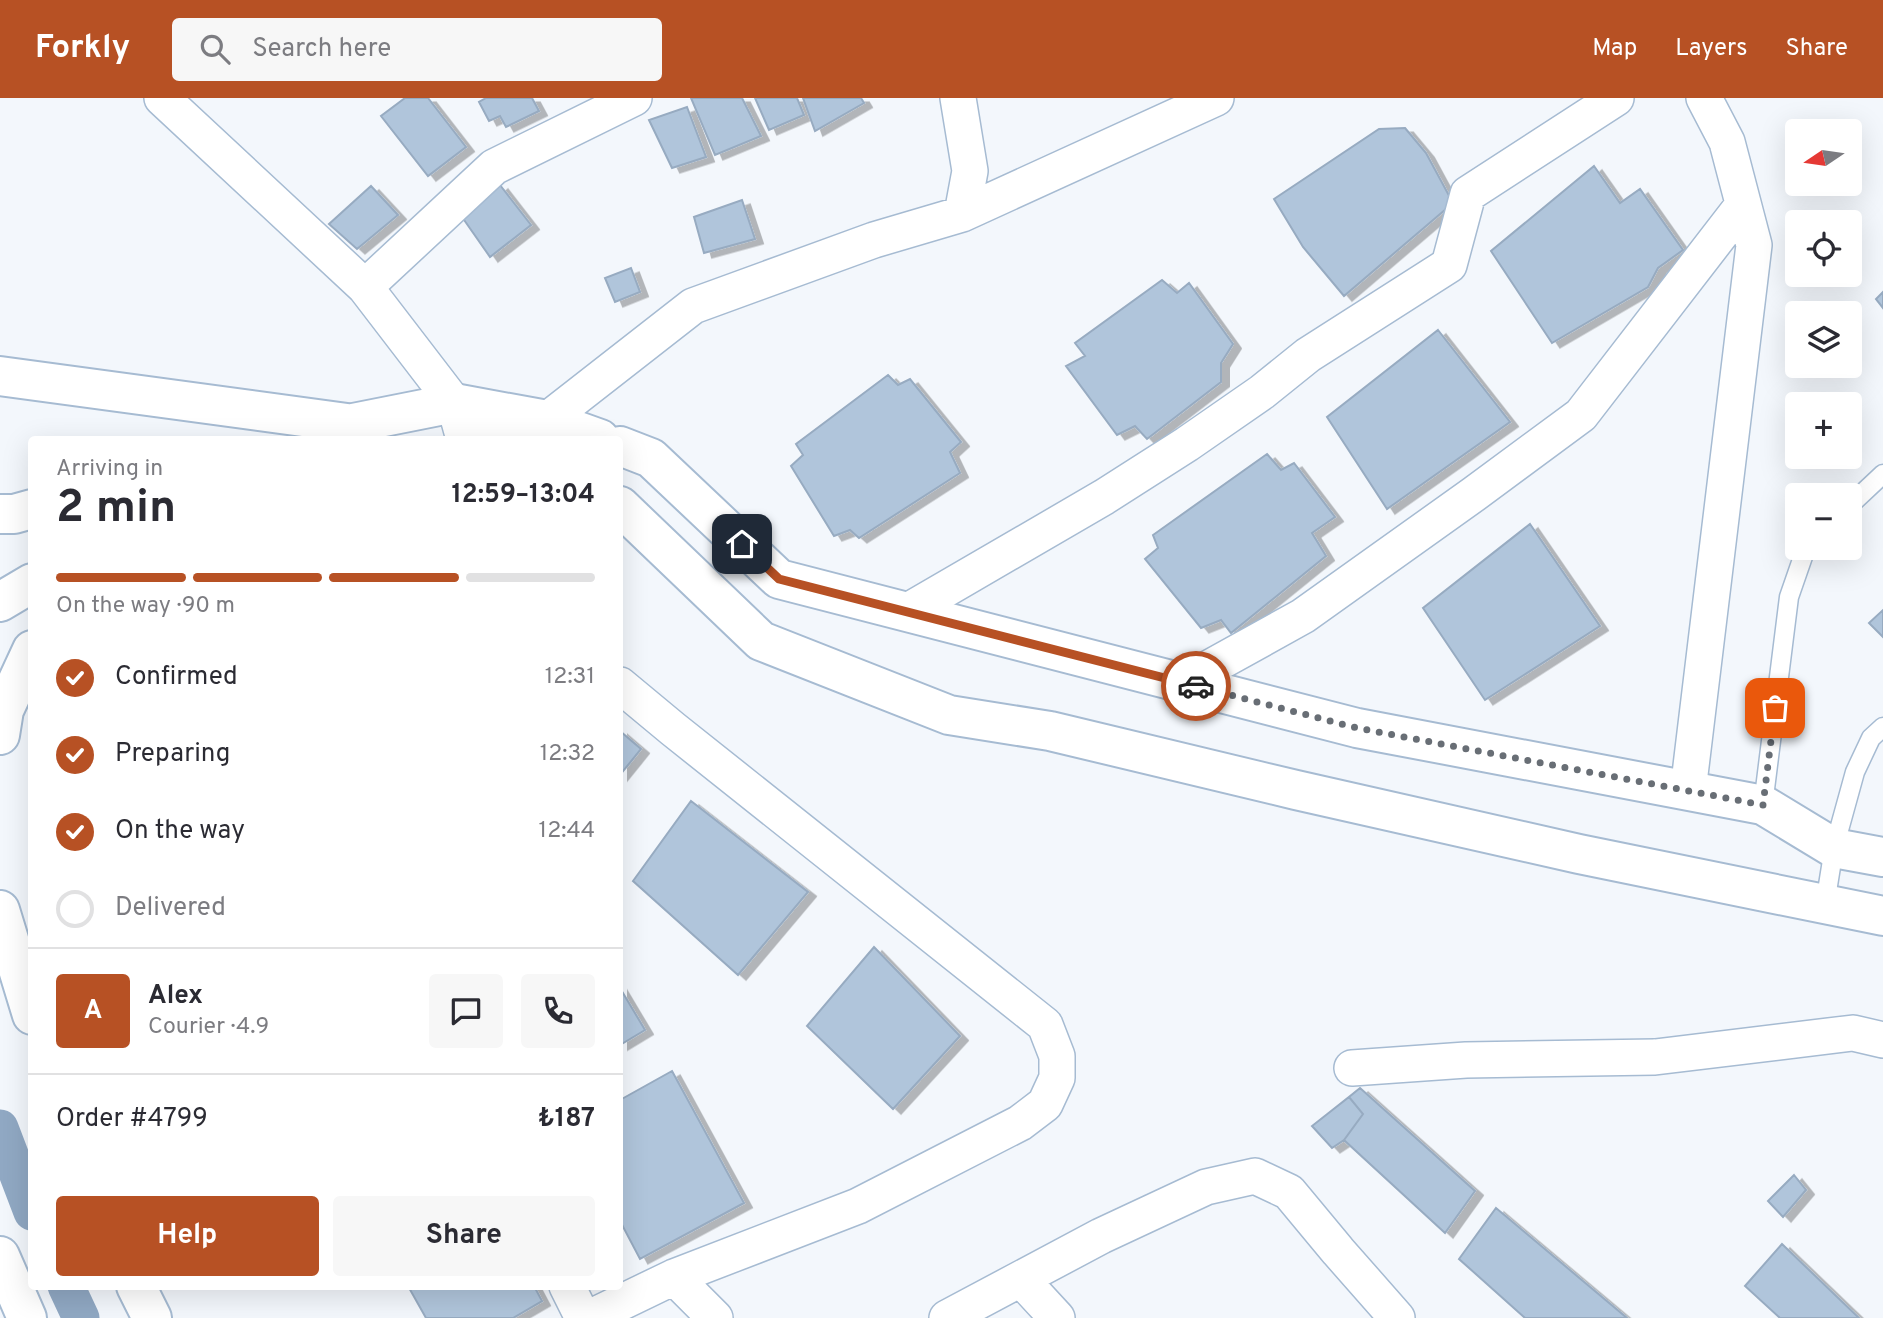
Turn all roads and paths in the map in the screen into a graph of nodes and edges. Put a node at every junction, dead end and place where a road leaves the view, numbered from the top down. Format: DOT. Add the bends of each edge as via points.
graph roads {
  1 [pos="162,98"];
  2 [pos="634,98"];
  3 [pos="958,98"];
  4 [pos="1216,98"];
  5 [pos="1616,98"];
  6 [pos="1704,98"];
  7 [pos="1743,205"];
  8 [pos="962,214"];
  9 [pos="365,287"];
  10 [pos="0,376"];
  11 [pos="454,403"];
  12 [pos="547,419"];
  13 [pos="347,423"];
  14 [pos="291,436"];
  15 [pos="463,436"];
  16 [pos="497,436"];
  17 [pos="592,436"];
  18 [pos="623,447"];
  19 [pos="1883,474"];
  20 [pos="1862,494"];
  21 [pos="623,509"];
  22 [pos="28,510"];
  23 [pos="0,514"];
  24 [pos="1802,560"];
  25 [pos="28,585"];
  26 [pos="0,602"];
  27 [pos="908,611"];
  28 [pos="28,659"];
  29 [pos="1182,682"];
  30 [pos="623,687"];
  31 [pos="1883,727"];
  32 [pos="0,735"];
  33 [pos="1688,791"];
  34 [pos="1763,805"];
  35 [pos="1834,848"];
  36 [pos="1883,857"];
  37 [pos="1825,904"];
  38 [pos="0,910"];
  39 [pos="1883,916"];
  40 [pos="28,1002"];
  41 [pos="1883,1040"];
  42 [pos="1352,1068"];
  43 [pos="0,1256"];
  44 [pos="674,1277"];
  45 [pos="1021,1279"];
  46 [pos="138,1290"];
  47 [pos="568,1290"];
  48 [pos="27,1318"];
  49 [pos="152,1318"];
  50 [pos="583,1318"];
  51 [pos="589,1318"];
  52 [pos="715,1318"];
  53 [pos="947,1318"];
  54 [pos="1057,1318"];
  55 [pos="1397,1318"];
  1 -- 9 [label="street"];
  2 -- 9 [label="street" via="494,167"];
  3 -- 8 [label="street" via="970,171"];
  4 -- 8 [label="street"];
  5 -- 27 [label="street" via="1468,194 1449,265 1308,355 1187,444"];
  6 -- 7 [label="street" via="1727,142"];
  7 -- 29 [label="street" via="1581,415 1303,616"];
  7 -- 33 [label="street" via="1754,246"];
  8 -- 12 [label="street" via="874,240 693,306"];
  9 -- 11 [label="street"];
  10 -- 13 [label="main road"];
  11 -- 12 [label="main road"];
  11 -- 13 [label="main road"];
  11 -- 15 [label="street"];
  12 -- 16 [label="street"];
  12 -- 17 [label="main road"];
  13 -- 14 [label="main road"];
  18 -- 27 [label="main road" via="651,458 779,579"];
  19 -- 20 [label="lane"];
  21 -- 37 [label="main road" via="761,641 949,715 1049,731 1566,851"];
  22 -- 23 [label="main road"];
  24 -- 34 [label="lane" via="1789,597"];
  25 -- 26 [label="main road"];
  27 -- 29 [label="main road"];
  28 -- 32 [label="main road" via="4,710"];
  29 -- 33 [label="main road" via="1357,728"];
  30 -- 44 [label="street" via="1045,1025 1058,1056 1057,1078 1045,1104 1020,1123 858,1206"];
  31 -- 35 [label="lane" via="1871,738 1855,772"];
  33 -- 34 [label="main road"];
  34 -- 35 [label="main road"];
  35 -- 36 [label="main road"];
  35 -- 37 [label="lane"];
  37 -- 39 [label="main road"];
  38 -- 40 [label="main road"];
  41 -- 42 [label="street" via="1853,1034 1655,1057 1466,1060"];
  43 -- 48 [label="main road"];
  44 -- 51 [label="street"];
  44 -- 52 [label="street"];
  45 -- 53 [label="street"];
  45 -- 54 [label="street"];
  45 -- 55 [label="street" via="1206,1187 1255,1176 1289,1192"];
  46 -- 49 [label="main road"];
  47 -- 50 [label="street"];
}
